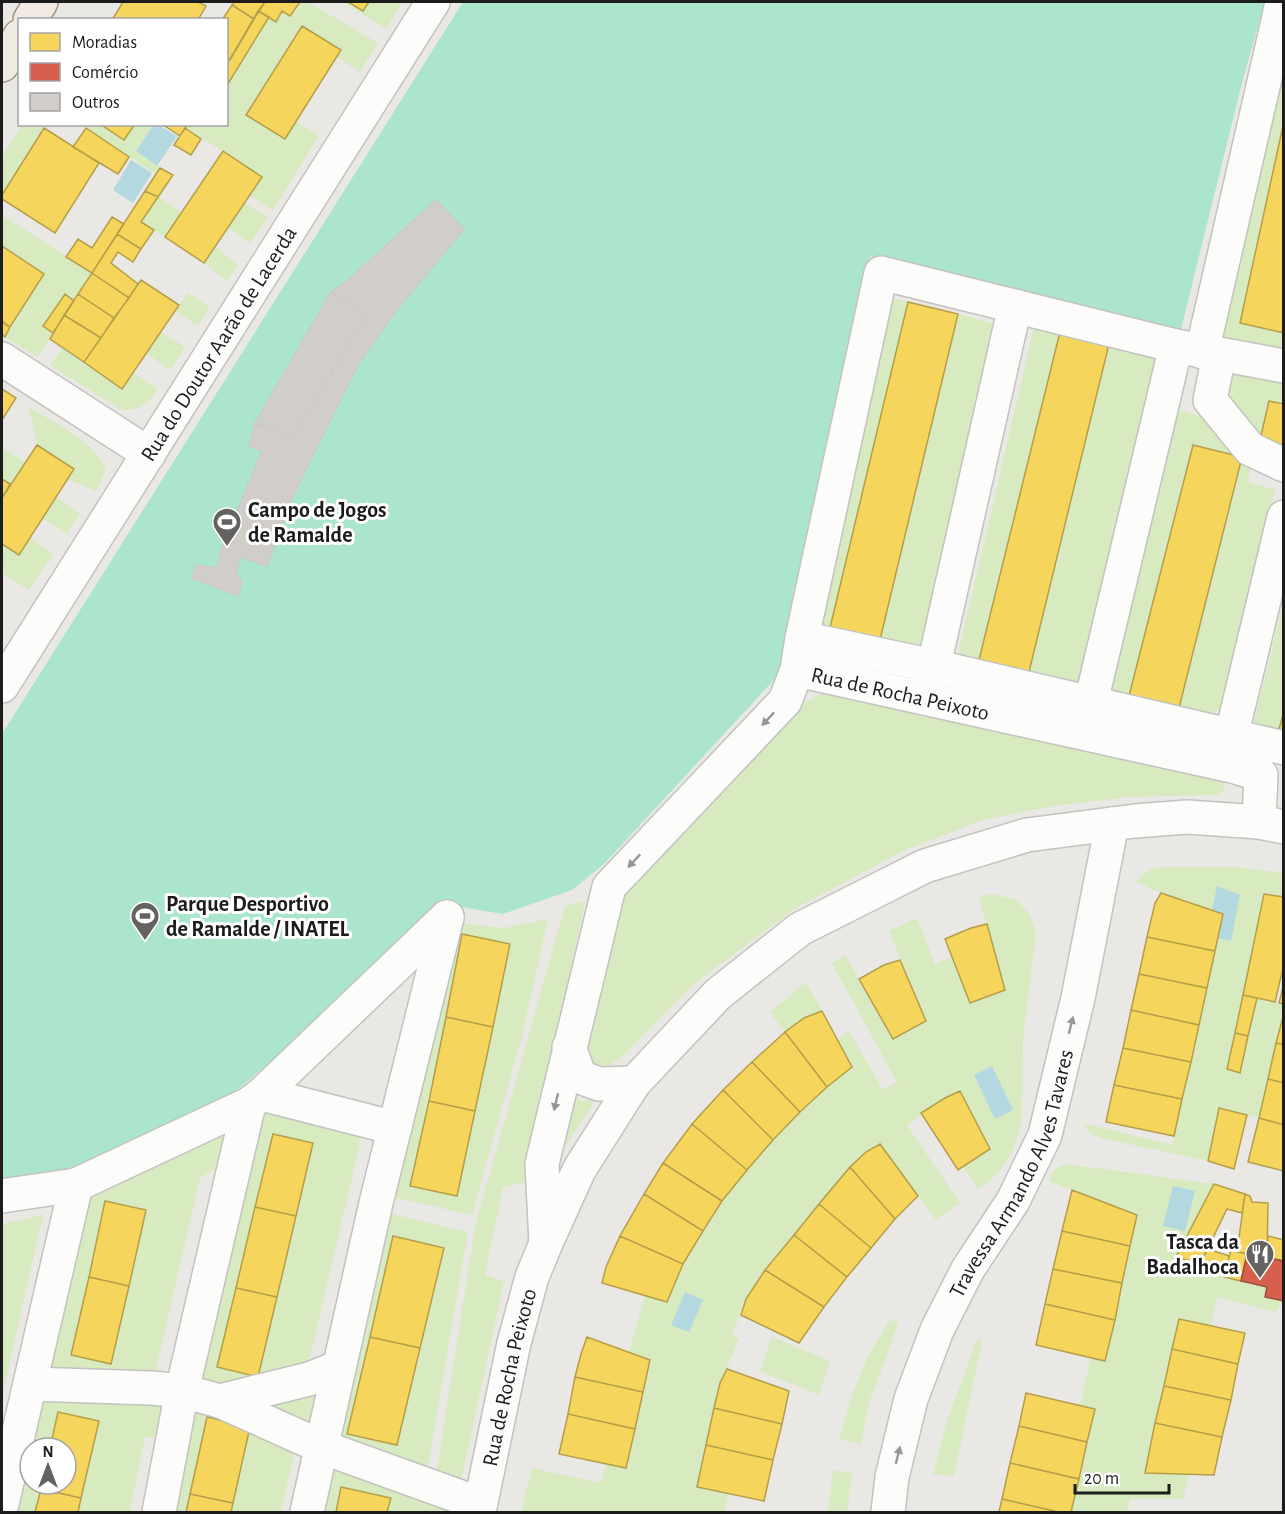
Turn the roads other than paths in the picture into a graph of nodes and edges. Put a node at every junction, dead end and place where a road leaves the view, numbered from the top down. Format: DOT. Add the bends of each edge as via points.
graph roads {
  1 [pos="41,2"];
  2 [pos="433,2"];
  3 [pos="1282,7"];
  4 [pos="31,18"];
  5 [pos="18,39"];
  6 [pos="2,64"];
  7 [pos="1015,306"];
  8 [pos="1199,351"];
  9 [pos="2,359"];
  10 [pos="1284,366"];
  11 [pos="1166,390"];
  12 [pos="1210,400"];
  13 [pos="149,454"];
  14 [pos="1284,465"];
  15 [pos="1284,517"];
  16 [pos="802,638"];
  17 [pos="933,666"];
  18 [pos="797,670"];
  19 [pos="2,686"];
  20 [pos="927,698"];
  21 [pos="1090,702"];
  22 [pos="1284,748"];
  23 [pos="1234,752"];
  24 [pos="1112,824"];
  25 [pos="1271,824"];
  26 [pos="569,1047"];
  27 [pos="634,1083"];
  28 [pos="256,1099"];
  29 [pos="395,1128"];
  30 [pos="76,1185"];
  31 [pos="2,1196"];
  32 [pos="546,1243"];
  33 [pos="339,1367"];
  34 [pos="30,1384"];
  35 [pos="182,1391"];
  36 [pos="220,1401"];
  37 [pos="322,1447"];
  38 [pos="2,1504"];
  39 [pos="479,1508"];
  40 [pos="159,1512"];
  41 [pos="307,1512"];
  42 [pos="888,1512"];
  1 -- 4 [label="main road"];
  2 -- 13 [label="street, Rua do Doutor Aarão de Lacerda"];
  3 -- 8 [label="street"];
  5 -- 6 [label="main road"];
  7 -- 8 [label="street"];
  7 -- 16 [label="street" via="881,273"];
  7 -- 17 [label="street"];
  8 -- 10 [label="street"];
  8 -- 11 [label="street"];
  8 -- 12 [label="street"];
  9 -- 13 [label="street"];
  11 -- 12 [label="street"];
  11 -- 21 [label="street"];
  12 -- 14 [label="street" via="1250,449"];
  13 -- 19 [label="street, Rua do Doutor Aarão de Lacerda"];
  15 -- 23 [label="street"];
  16 -- 17 [label="street"];
  16 -- 18 [label="street"];
  17 -- 20 [label="street"];
  17 -- 21 [label="street"];
  18 -- 20 [label="street, Rua de Rocha Peixoto"];
  18 -- 26 [label="street, Rua de Rocha Peixoto, one-way" via="785,701 609,887"];
  20 -- 23 [label="street, Rua de Rocha Peixoto"];
  21 -- 23 [label="street"];
  22 -- 23 [label="street"];
  23 -- 25 [label="street, Rua de Rocha Peixoto" via="1261,775"];
  24 -- 25 [label="street, Rua de Rocha Peixoto" via="1187,817"];
  24 -- 27 [label="street, Rua de Rocha Peixoto" via="1027,836 925,866 800,929 718,994"];
  42 -- 24 [label="street, Travessa Armando Alves Tavares, one-way" via="892,1477 911,1399 938,1330 968,1269 1013,1201 1045,1135 1078,998"];
  26 -- 27 [label="street" via="580,1077 599,1084"];
  26 -- 32 [label="street, Rua de Rocha Peixoto, one-way" via="542,1164"];
  27 -- 32 [label="street, Rua de Rocha Peixoto" via="579,1170"];
  28 -- 29 [label="street"];
  28 -- 29 [label="street" via="447,917"];
  28 -- 30 [label="street"];
  28 -- 35 [label="street"];
  29 -- 33 [label="street"];
  30 -- 31 [label="street"];
  30 -- 34 [label="street"];
  32 -- 39 [label="street, Rua de Rocha Peixoto" via="514,1343"];
  33 -- 36 [label="street" via="309,1379"];
  33 -- 37 [label="street"];
  34 -- 35 [label="street"];
  34 -- 38 [label="street"];
  35 -- 36 [label="street"];
  35 -- 40 [label="street"];
  36 -- 37 [label="street"];
  37 -- 39 [label="street"];
  37 -- 41 [label="street"];
}
